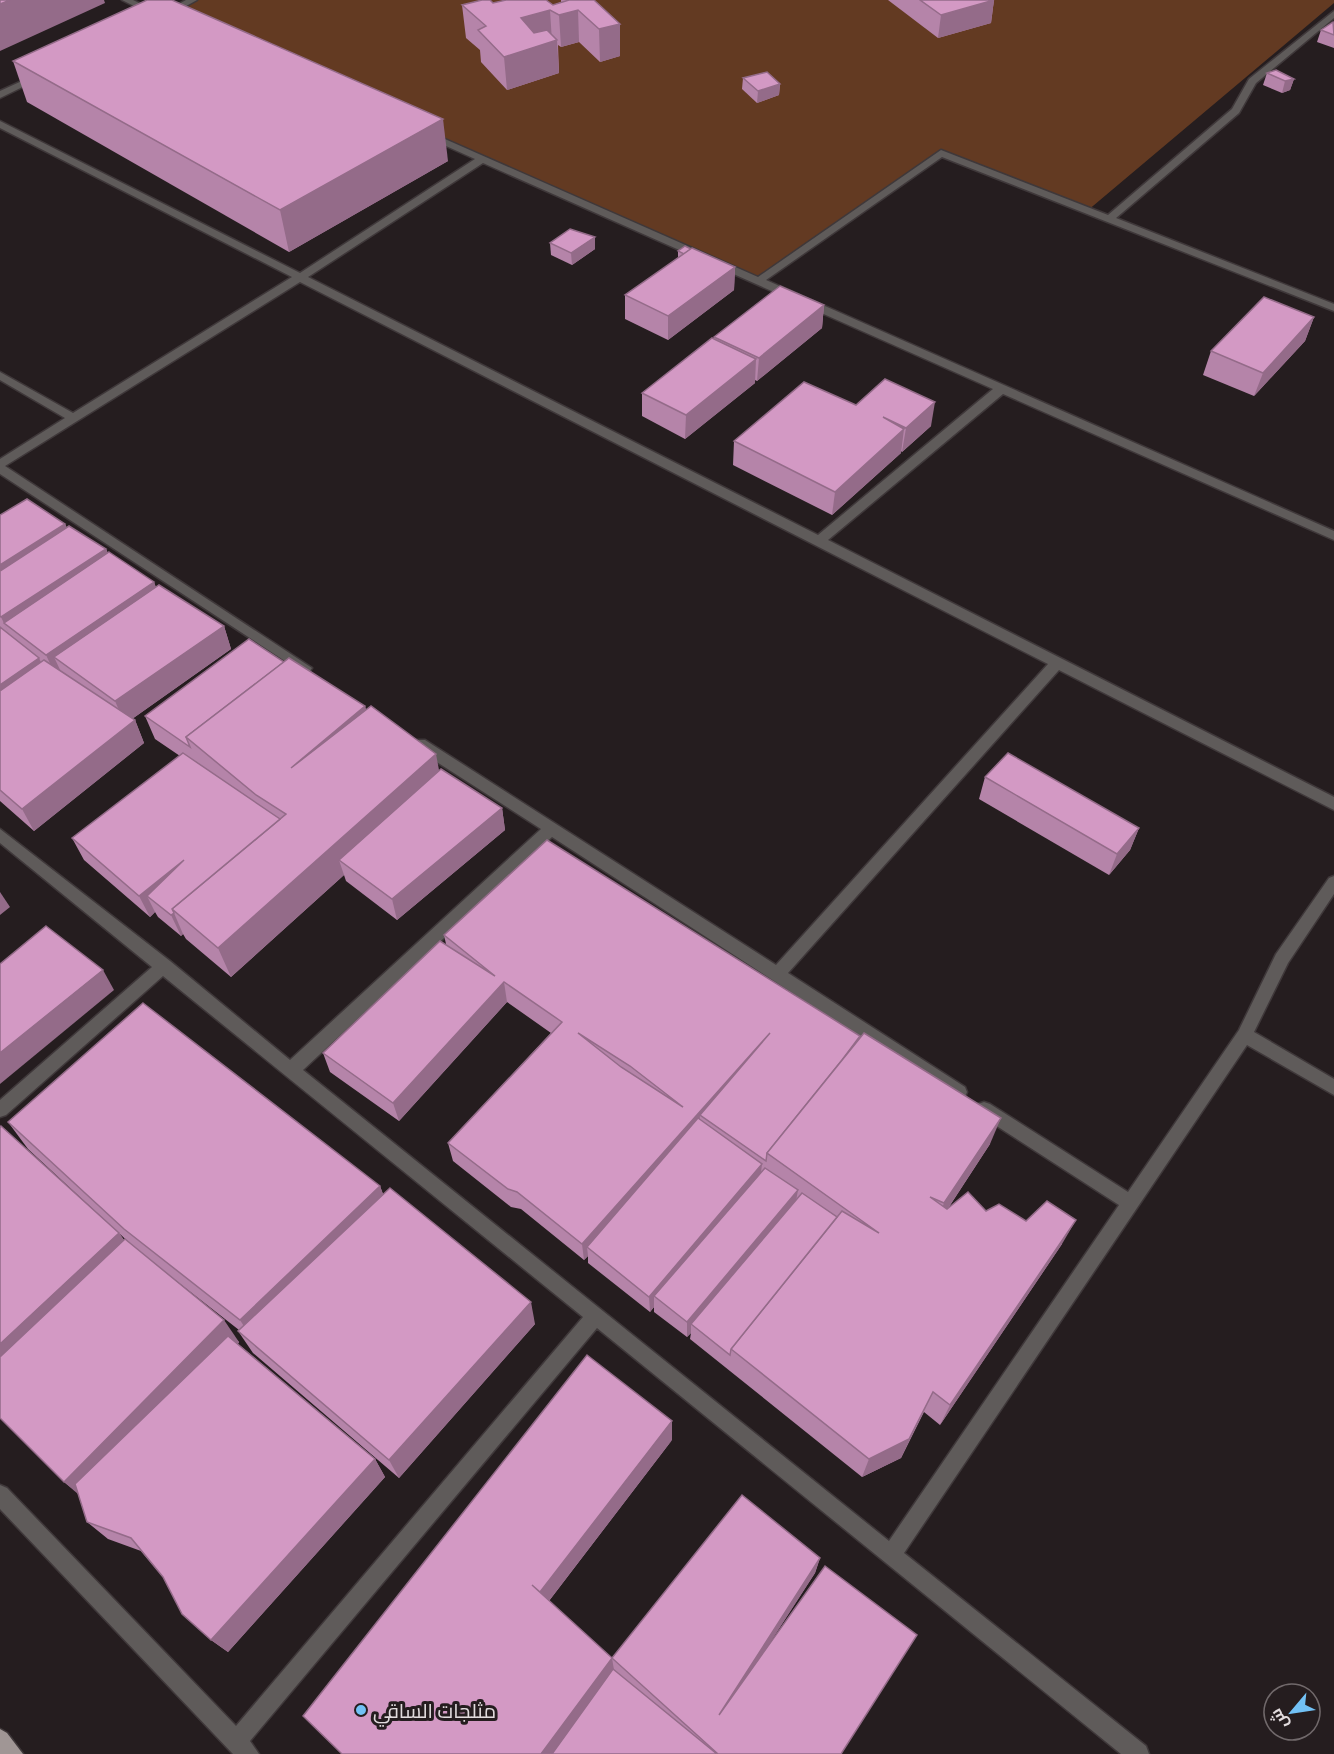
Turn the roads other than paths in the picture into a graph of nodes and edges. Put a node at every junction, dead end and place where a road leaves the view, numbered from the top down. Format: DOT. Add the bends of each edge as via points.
graph roads {
  1 [pos="126,0"];
  2 [pos="193,0"];
  3 [pos="1334,14"];
  4 [pos="162,16"];
  5 [pos="152,21"];
  6 [pos="173,21"];
  7 [pos="51,70"];
  8 [pos="0,95"];
  9 [pos="0,124"];
  10 [pos="418,130"];
  11 [pos="482,159"];
  12 [pos="1108,220"];
  13 [pos="302,276"];
  14 [pos="757,282"];
  15 [pos="1334,308"];
  16 [pos="0,375"];
  17 [pos="1001,389"];
  18 [pos="73,418"];
  19 [pos="0,466"];
  20 [pos="1334,536"];
  21 [pos="819,542"];
  22 [pos="1057,663"];
  23 [pos="320,678"];
  24 [pos="411,737"];
  25 [pos="1334,804"];
  26 [pos="551,829"];
  27 [pos="0,835"];
  28 [pos="1334,882"];
  29 [pos="164,966"];
  30 [pos="777,975"];
  31 [pos="1245,1035"];
  32 [pos="292,1070"];
  33 [pos="1334,1088"];
  34 [pos="0,1110"];
  35 [pos="1131,1203"];
  36 [pos="596,1316"];
  37 [pos="0,1495"];
  38 [pos="892,1554"];
  39 [pos="0,1740"];
  40 [pos="242,1748"];
  41 [pos="12,1754"];
  42 [pos="1138,1754"];
  1 -- 4 [label="street"];
  2 -- 4 [label="street"];
  3 -- 12 [label="street" via="1252,81 1236,111"];
  4 -- 5 [label="street"];
  4 -- 6 [label="street"];
  7 -- 8 [label="street"];
  9 -- 13 [label="street"];
  10 -- 11 [label="street"];
  11 -- 13 [label="street"];
  11 -- 14 [label="street"];
  12 -- 14 [label="street" via="941,153"];
  12 -- 15 [label="street"];
  13 -- 18 [label="street"];
  13 -- 21 [label="street"];
  14 -- 17 [label="street"];
  16 -- 18 [label="street"];
  17 -- 20 [label="street"];
  17 -- 21 [label="street"];
  18 -- 19 [label="street"];
  19 -- 23 [label="street"];
  21 -- 22 [label="street"];
  22 -- 25 [label="street"];
  22 -- 30 [label="street"];
  24 -- 26 [label="street"];
  26 -- 30 [label="street"];
  26 -- 32 [label="street"];
  27 -- 29 [label="street"];
  28 -- 31 [label="street" via="1282,959"];
  29 -- 32 [label="street"];
  29 -- 34 [label="street"];
  30 -- 35 [label="street"];
  31 -- 33 [label="street"];
  31 -- 35 [label="street"];
  32 -- 36 [label="street"];
  35 -- 38 [label="street"];
  36 -- 38 [label="street"];
  36 -- 40 [label="street"];
  37 -- 40 [label="street"];
  38 -- 42 [label="street"];
  39 -- 41 [label="main road"];
}
